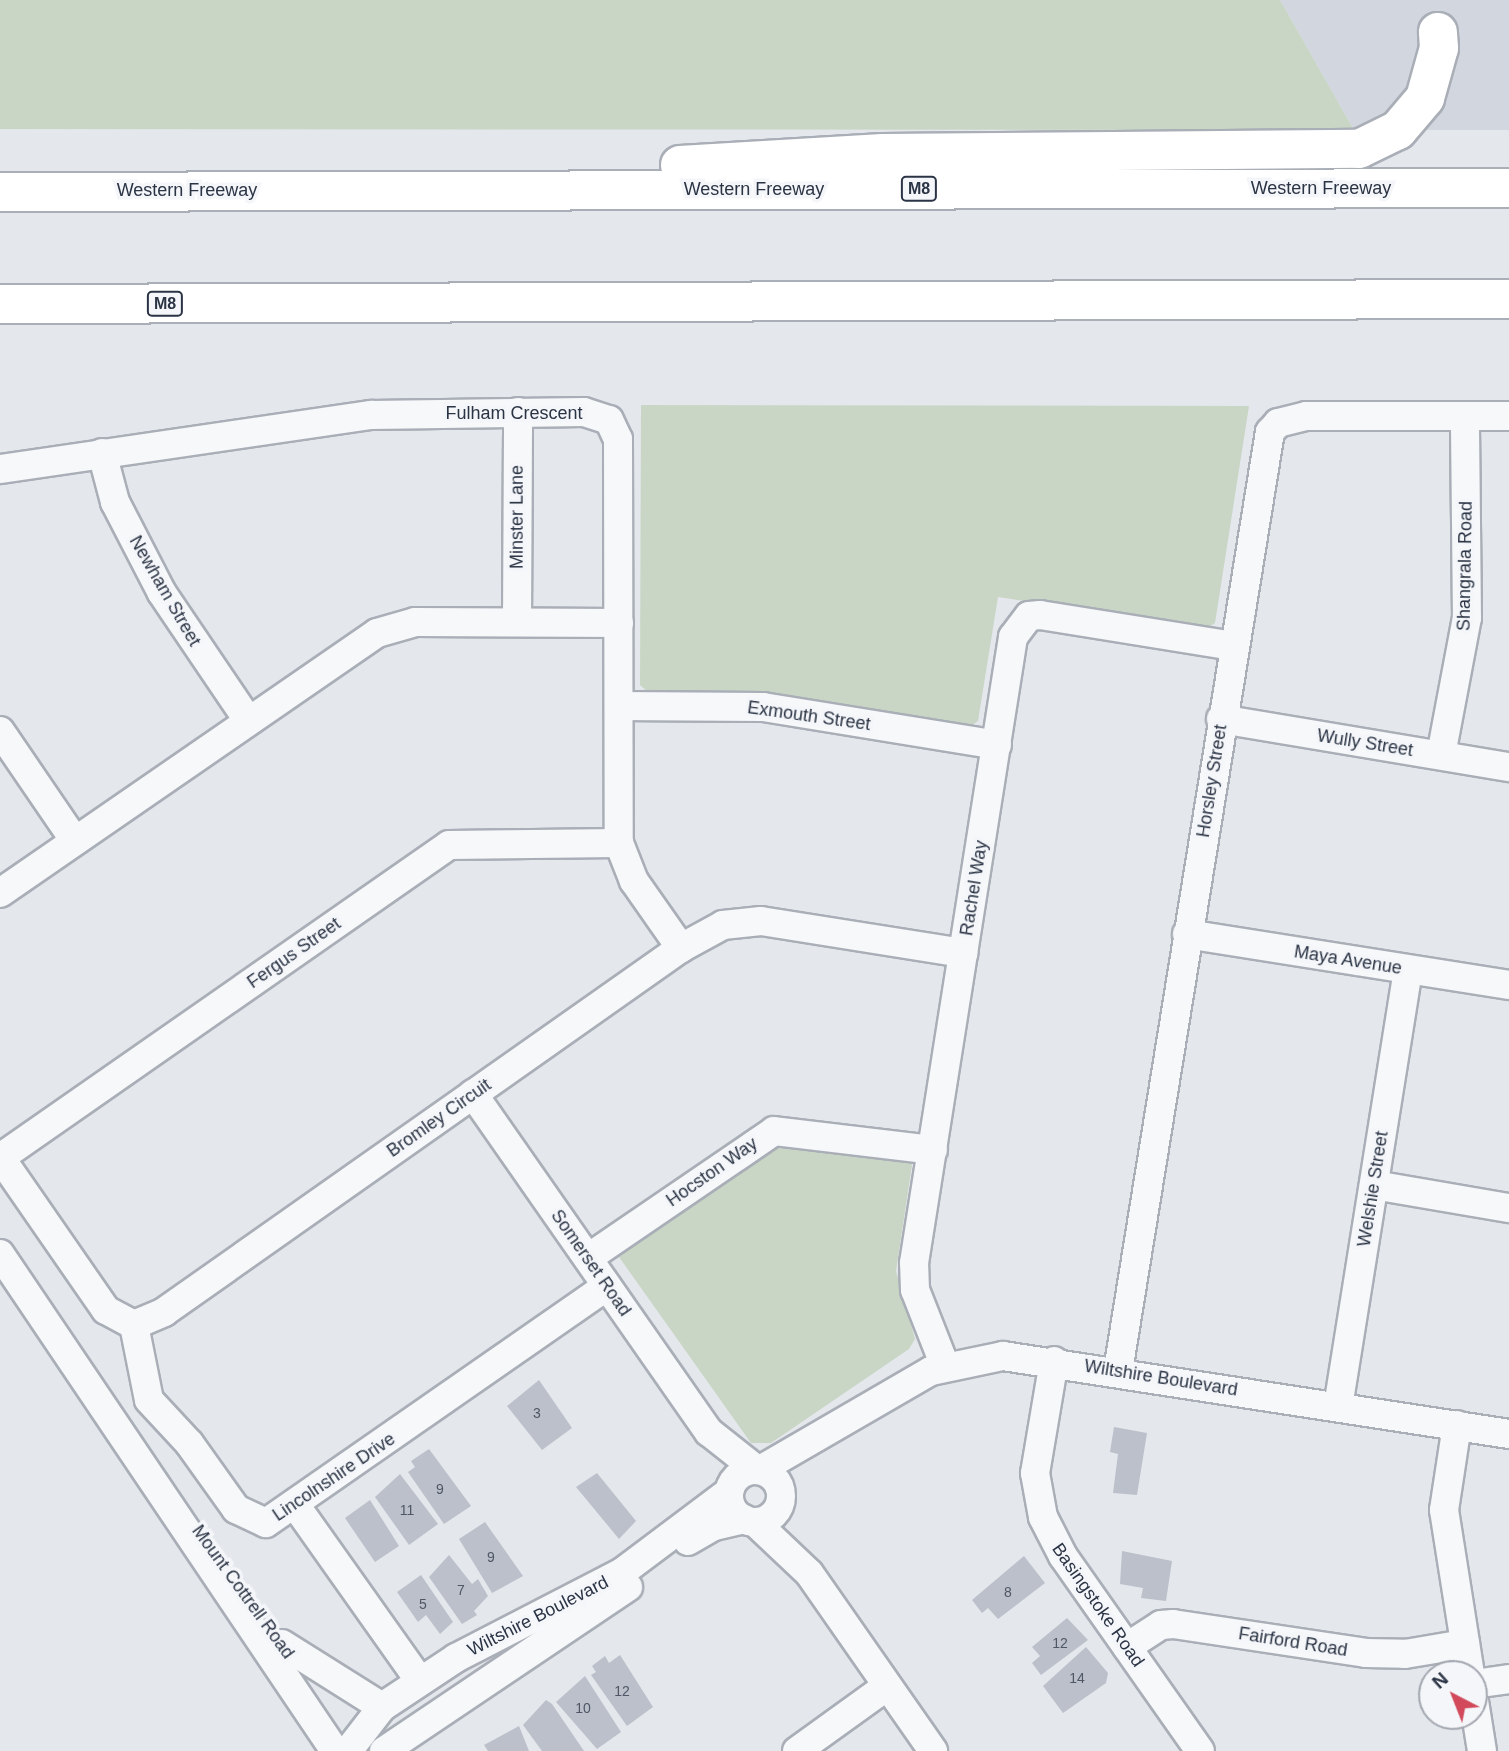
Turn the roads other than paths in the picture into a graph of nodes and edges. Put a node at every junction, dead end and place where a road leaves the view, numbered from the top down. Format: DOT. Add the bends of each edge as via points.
graph roads {
  1 [pos="1438,32"];
  2 [pos="1509,188"];
  3 [pos="329,189"];
  4 [pos="0,192"];
  5 [pos="1509,299"];
  6 [pos="0,304"];
  7 [pos="518,412"];
  8 [pos="1509,416"];
  9 [pos="1465,417"];
  10 [pos="102,453"];
  11 [pos="0,469"];
  12 [pos="517,622"];
  13 [pos="619,623"];
  14 [pos="1233,646"];
  15 [pos="618,706"];
  16 [pos="1221,719"];
  17 [pos="248,720"];
  18 [pos="0,731"];
  19 [pos="997,746"];
  20 [pos="1441,755"];
  21 [pos="1509,767"];
  22 [pos="75,841"];
  23 [pos="619,843"];
  24 [pos="0,893"];
  25 [pos="1187,934"];
  26 [pos="681,948"];
  27 [pos="963,953"];
  28 [pos="1408,970"];
  29 [pos="1509,985"];
  30 [pos="473,1094"];
  31 [pos="933,1150"];
  32 [pos="0,1158"];
  33 [pos="1374,1185"];
  34 [pos="1509,1208"];
  35 [pos="0,1254"];
  36 [pos="588,1258"];
  37 [pos="607,1286"];
  38 [pos="134,1325"];
  39 [pos="1054,1361"];
  40 [pos="945,1366"];
  41 [pos="1118,1371"];
  42 [pos="1338,1408"];
  43 [pos="1457,1425"];
  44 [pos="709,1432"];
  45 [pos="831,1433"];
  46 [pos="1509,1434"];
  47 [pos="127,1435"];
  48 [pos="758,1470"];
  49 [pos="730,1489"];
  50 [pos="780,1497"];
  51 [pos="296,1506"];
  52 [pos="749,1521"];
  53 [pos="809,1573"];
  54 [pos="282,1644"];
  55 [pos="1465,1644"];
  56 [pos="1127,1647"];
  57 [pos="1468,1660"];
  58 [pos="1509,1678"];
  59 [pos="421,1681"];
  60 [pos="1488,1682"];
  61 [pos="887,1686"];
  62 [pos="382,1707"];
  63 [pos="1479,1730"];
  64 [pos="347,1749"];
  65 [pos="384,1751"];
  66 [pos="797,1751"];
  67 [pos="933,1751"];
  68 [pos="1200,1751"];
  69 [pos="1482,1751"];
  1 -- 3 [label="highway" via="1439,48 1425,98 1398,130 1359,149 883,153"];
  2 -- 3 [label="highway, Western Freeway / M8"];
  3 -- 4 [label="highway, Western Freeway / M8"];
  5 -- 6 [label="highway, M8"];
  7 -- 10 [label="street, Fulham Crescent" via="353,416"];
  7 -- 12 [label="street, Minster Lane"];
  7 -- 13 [label="street, Fulham Crescent" via="598,414 615,428"];
  8 -- 9 [label="street, Horsley Street"];
  9 -- 14 [label="street, Horsley Street" via="1306,416 1278,423 1266,443"];
  9 -- 20 [label="street, Shangrala Road" via="1467,618"];
  10 -- 11 [label="street, Fulham Crescent"];
  10 -- 17 [label="street, Newham Street" via="115,502 162,593"];
  12 -- 13 [label="street"];
  12 -- 17 [label="street" via="415,622 377,633"];
  13 -- 15 [label="street, Fulham Crescent"];
  14 -- 16 [label="street, Horsley Street"];
  14 -- 19 [label="street, Rachel Way" via="1029,616 1013,637"];
  15 -- 19 [label="street, Exmouth Street" via="763,707"];
  15 -- 23 [label="street, Fulham Crescent"];
  16 -- 20 [label="street, Wully Street"];
  16 -- 25 [label="street, Horsley Street"];
  17 -- 22 [label="street"];
  18 -- 22 [label="street"];
  19 -- 27 [label="street, Rachel Way"];
  20 -- 21 [label="street, Wully Street"];
  22 -- 24 [label="street"];
  23 -- 26 [label="street, Fulham Crescent" via="634,881"];
  23 -- 32 [label="street, Fergus Street" via="449,845"];
  25 -- 28 [label="street, Maya Avenue"];
  25 -- 41 [label="street, Horsley Street"];
  26 -- 27 [label="street, Bromley Circuit" via="723,925 761,921"];
  26 -- 30 [label="street, Bromley Circuit"];
  27 -- 31 [label="street, Rachel Way"];
  28 -- 29 [label="street, Maya Avenue"];
  28 -- 33 [label="street, Welshie Street"];
  30 -- 36 [label="street, Somerset Road"];
  30 -- 38 [label="street, Bromley Circuit" via="164,1312"];
  31 -- 36 [label="street, Hocston Way" via="774,1131"];
  31 -- 40 [label="street, Rachel Way" via="913,1278"];
  32 -- 38 [label="street" via="106,1310"];
  33 -- 34 [label="street"];
  33 -- 42 [label="street, Welshie Street"];
  35 -- 47 [label="street, Mount Cottrell Road"];
  36 -- 37 [label="street, Somerset Road"];
  37 -- 44 [label="street, Somerset Road"];
  37 -- 51 [label="street, Lincolnshire Drive"];
  38 -- 51 [label="street, Lincolnshire Drive" via="149,1400 189,1443 236,1509 266,1523"];
  39 -- 40 [label="street, Wiltshire Boulevard" via="1003,1356"];
  39 -- 41 [label="street, Wiltshire Boulevard"];
  39 -- 56 [label="street, Basingstoke Road" via="1035,1473 1043,1517 1063,1556"];
  40 -- 45 [label="street, Wiltshire Boulevard" via="904,1385"];
  41 -- 42 [label="street, Wiltshire Boulevard"];
  42 -- 43 [label="street, Wiltshire Boulevard"];
  43 -- 46 [label="street, Wiltshire Boulevard"];
  43 -- 55 [label="street" via="1444,1510"];
  44 -- 48 [label="street, Somerset Road"];
  44 -- 49 [label="street, Somerset Road"];
  45 -- 48 [label="street, Wiltshire Boulevard"];
  45 -- 50 [label="street, Wiltshire Boulevard"];
  47 -- 54 [label="street, Mount Cottrell Road"];
  47 -- 64 [label="street, Mount Cottrell Road"];
  48 -- 49 [label="street" via="738,1476"];
  48 -- 50 [label="street" via="775,1479"];
  49 -- 52 [label="street" via="732,1508"];
  49 -- 59 [label="street, Wiltshire Boulevard" via="621,1573"];
  50 -- 52 [label="street" via="774,1513"];
  50 -- 53 [label="street"];
  51 -- 59 [label="street"];
  52 -- 53 [label="street"];
  52 -- 65 [label="street, Wiltshire Boulevard" via="714,1526 690,1540"];
  53 -- 61 [label="street"];
  54 -- 62 [label="street" via="355,1695"];
  54 -- 64 [label="street, Mount Cottrell Road"];
  55 -- 56 [label="street, Fairford Road" via="1405,1654 1366,1653 1173,1624 1161,1625"];
  55 -- 57 [label="street"];
  56 -- 68 [label="street, Basingstoke Road"];
  58 -- 60 [label="street"];
  59 -- 62 [label="street, Wiltshire Boulevard"];
  61 -- 66 [label="street"];
  61 -- 67 [label="street"];
  62 -- 64 [label="street, Wiltshire Boulevard"];
  63 -- 69 [label="street"];
}
